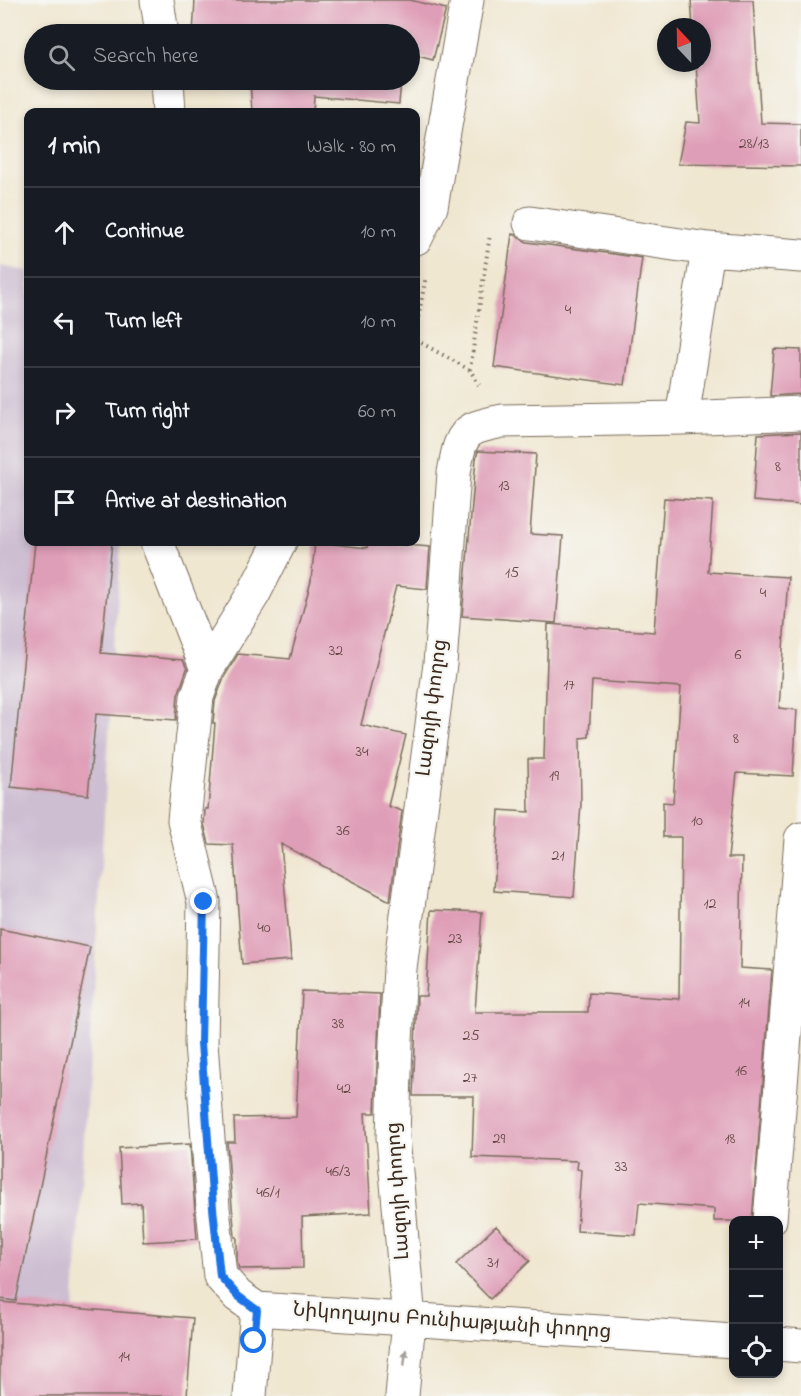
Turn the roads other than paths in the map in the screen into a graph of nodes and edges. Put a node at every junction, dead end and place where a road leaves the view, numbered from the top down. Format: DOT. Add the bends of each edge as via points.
graph roads {
  1 [pos="157,0"];
  2 [pos="467,0"];
  3 [pos="161,24"];
  4 [pos="168,90"];
  5 [pos="169,108"];
  6 [pos="530,223"];
  7 [pos="420,230"];
  8 [pos="708,249"];
  9 [pos="801,256"];
  10 [pos="801,413"];
  11 [pos="682,418"];
  12 [pos="159,546"];
  13 [pos="278,546"];
  14 [pos="207,669"];
  15 [pos="801,839"];
  16 [pos="770,1216"];
  17 [pos="257,1310"];
  18 [pos="409,1320"];
  19 [pos="729,1341"];
  20 [pos="783,1344"];
  21 [pos="801,1346"];
  22 [pos="250,1396"];
  23 [pos="402,1396"];
  1 -- 3 [label="street"];
  2 -- 7 [label="street" via="431,207"];
  4 -- 5 [label="street"];
  6 -- 8 [label="street"];
  8 -- 9 [label="street"];
  8 -- 11 [label="street"];
  10 -- 11 [label="street, Լազոյի փողոց"];
  11 -- 18 [label="street, Լազոյի փողոց" via="502,421 473,429 464,437 458,452 440,664 400,968 393,1137"];
  12 -- 14 [label="street"];
  13 -- 14 [label="street"];
  14 -- 17 [label="street" via="197,697 184,820 204,902 201,1043 213,1208 220,1276"];
  15 -- 16 [label="street"];
  17 -- 18 [label="street, Նիկողայոս Բունիաթյանի փողոց"];
  17 -- 22 [label="street"];
  18 -- 19 [label="street, Նիկողայոս Բունիաթյանի փողոց"];
  23 -- 18 [label="street, one-way"];
  20 -- 21 [label="street"];
}
